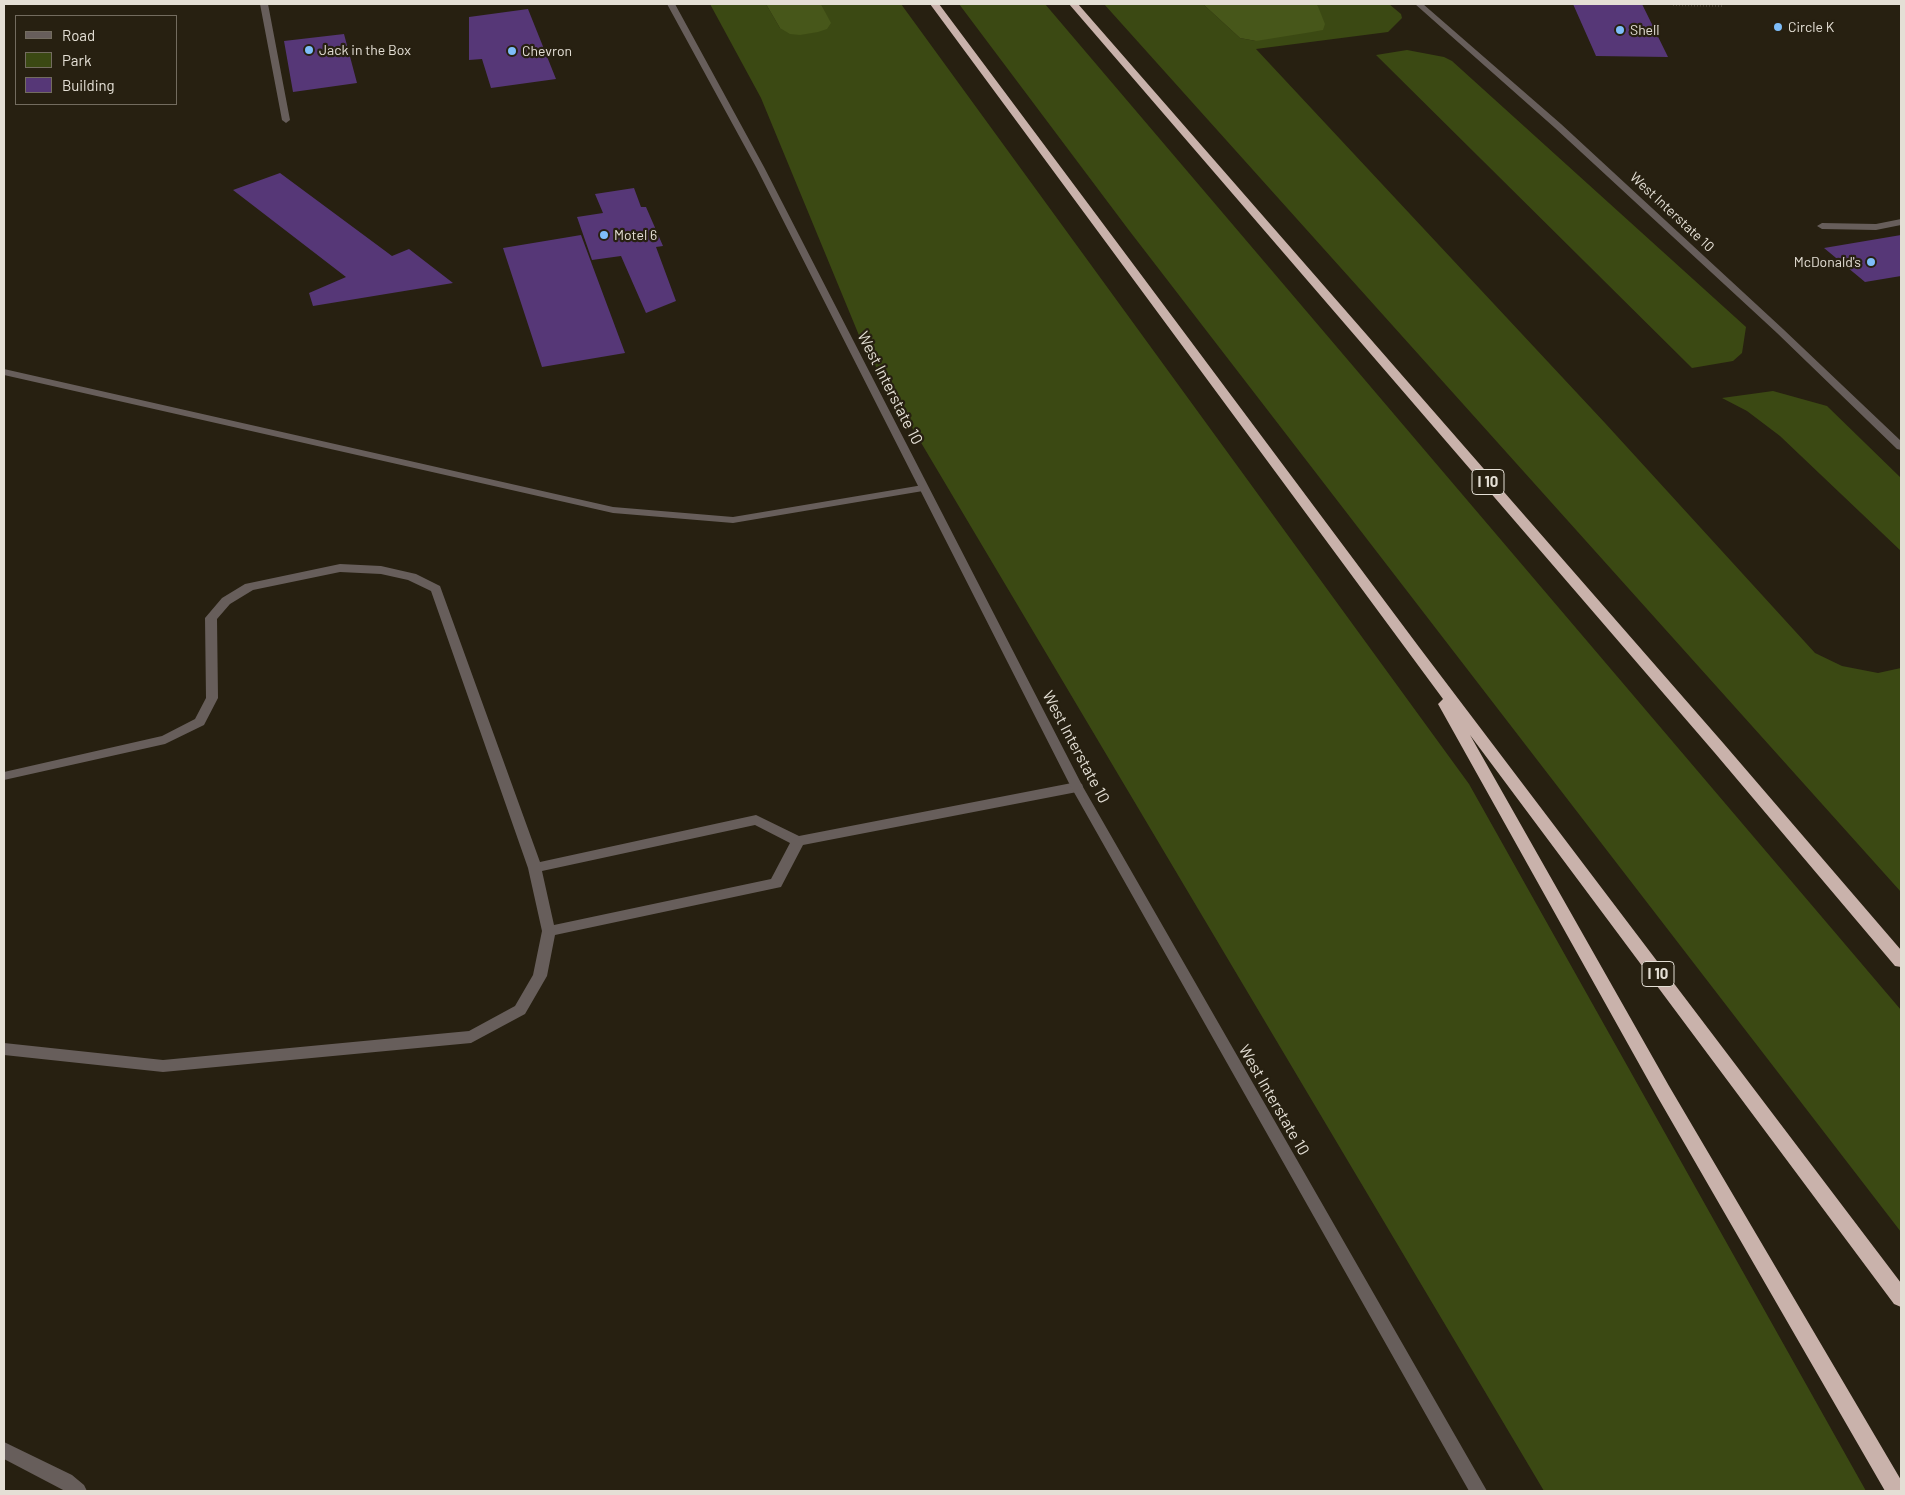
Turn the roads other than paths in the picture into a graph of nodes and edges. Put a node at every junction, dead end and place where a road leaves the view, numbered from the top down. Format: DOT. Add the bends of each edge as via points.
graph roads {
  1 [pos="264,4"];
  2 [pos="671,4"];
  3 [pos="934,4"];
  4 [pos="1073,4"];
  5 [pos="1419,4"];
  6 [pos="286,120"];
  7 [pos="1901,222"];
  8 [pos="1822,226"];
  9 [pos="4,372"];
  10 [pos="1901,447"];
  11 [pos="923,488"];
  12 [pos="1414,650"];
  13 [pos="4,776"];
  14 [pos="1078,787"];
  15 [pos="798,841"];
  16 [pos="535,868"];
  17 [pos="549,931"];
  18 [pos="1901,961"];
  19 [pos="4,1049"];
  20 [pos="1901,1298"];
  21 [pos="4,1450"];
  22 [pos="78,1491"];
  23 [pos="1478,1491"];
  24 [pos="1896,1491"];
  1 -- 6 [label="street"];
  2 -- 11 [label="street, West Interstate 10" via="760,167"];
  3 -- 12 [label="highway, I 10"];
  4 -- 18 [label="highway, I 10"];
  5 -- 10 [label="street, West Interstate 10" via="1558,126"];
  7 -- 8 [label="street" via="1876,227"];
  9 -- 11 [label="street" via="613,510 733,520"];
  11 -- 14 [label="street, West Interstate 10"];
  12 -- 20 [label="highway, I 10"];
  12 -- 24 [label="highway" via="1663,1091"];
  13 -- 16 [label="street" via="165,740 200,722 212,698 211,618 226,601 249,587 340,568 381,570 412,577 436,589"];
  14 -- 15 [label="street"];
  14 -- 23 [label="street, West Interstate 10"];
  15 -- 16 [label="street" via="756,820"];
  15 -- 17 [label="street" via="776,883"];
  16 -- 17 [label="street"];
  17 -- 19 [label="street" via="540,976 520,1010 472,1037 163,1066"];
  21 -- 22 [label="street"];
}
